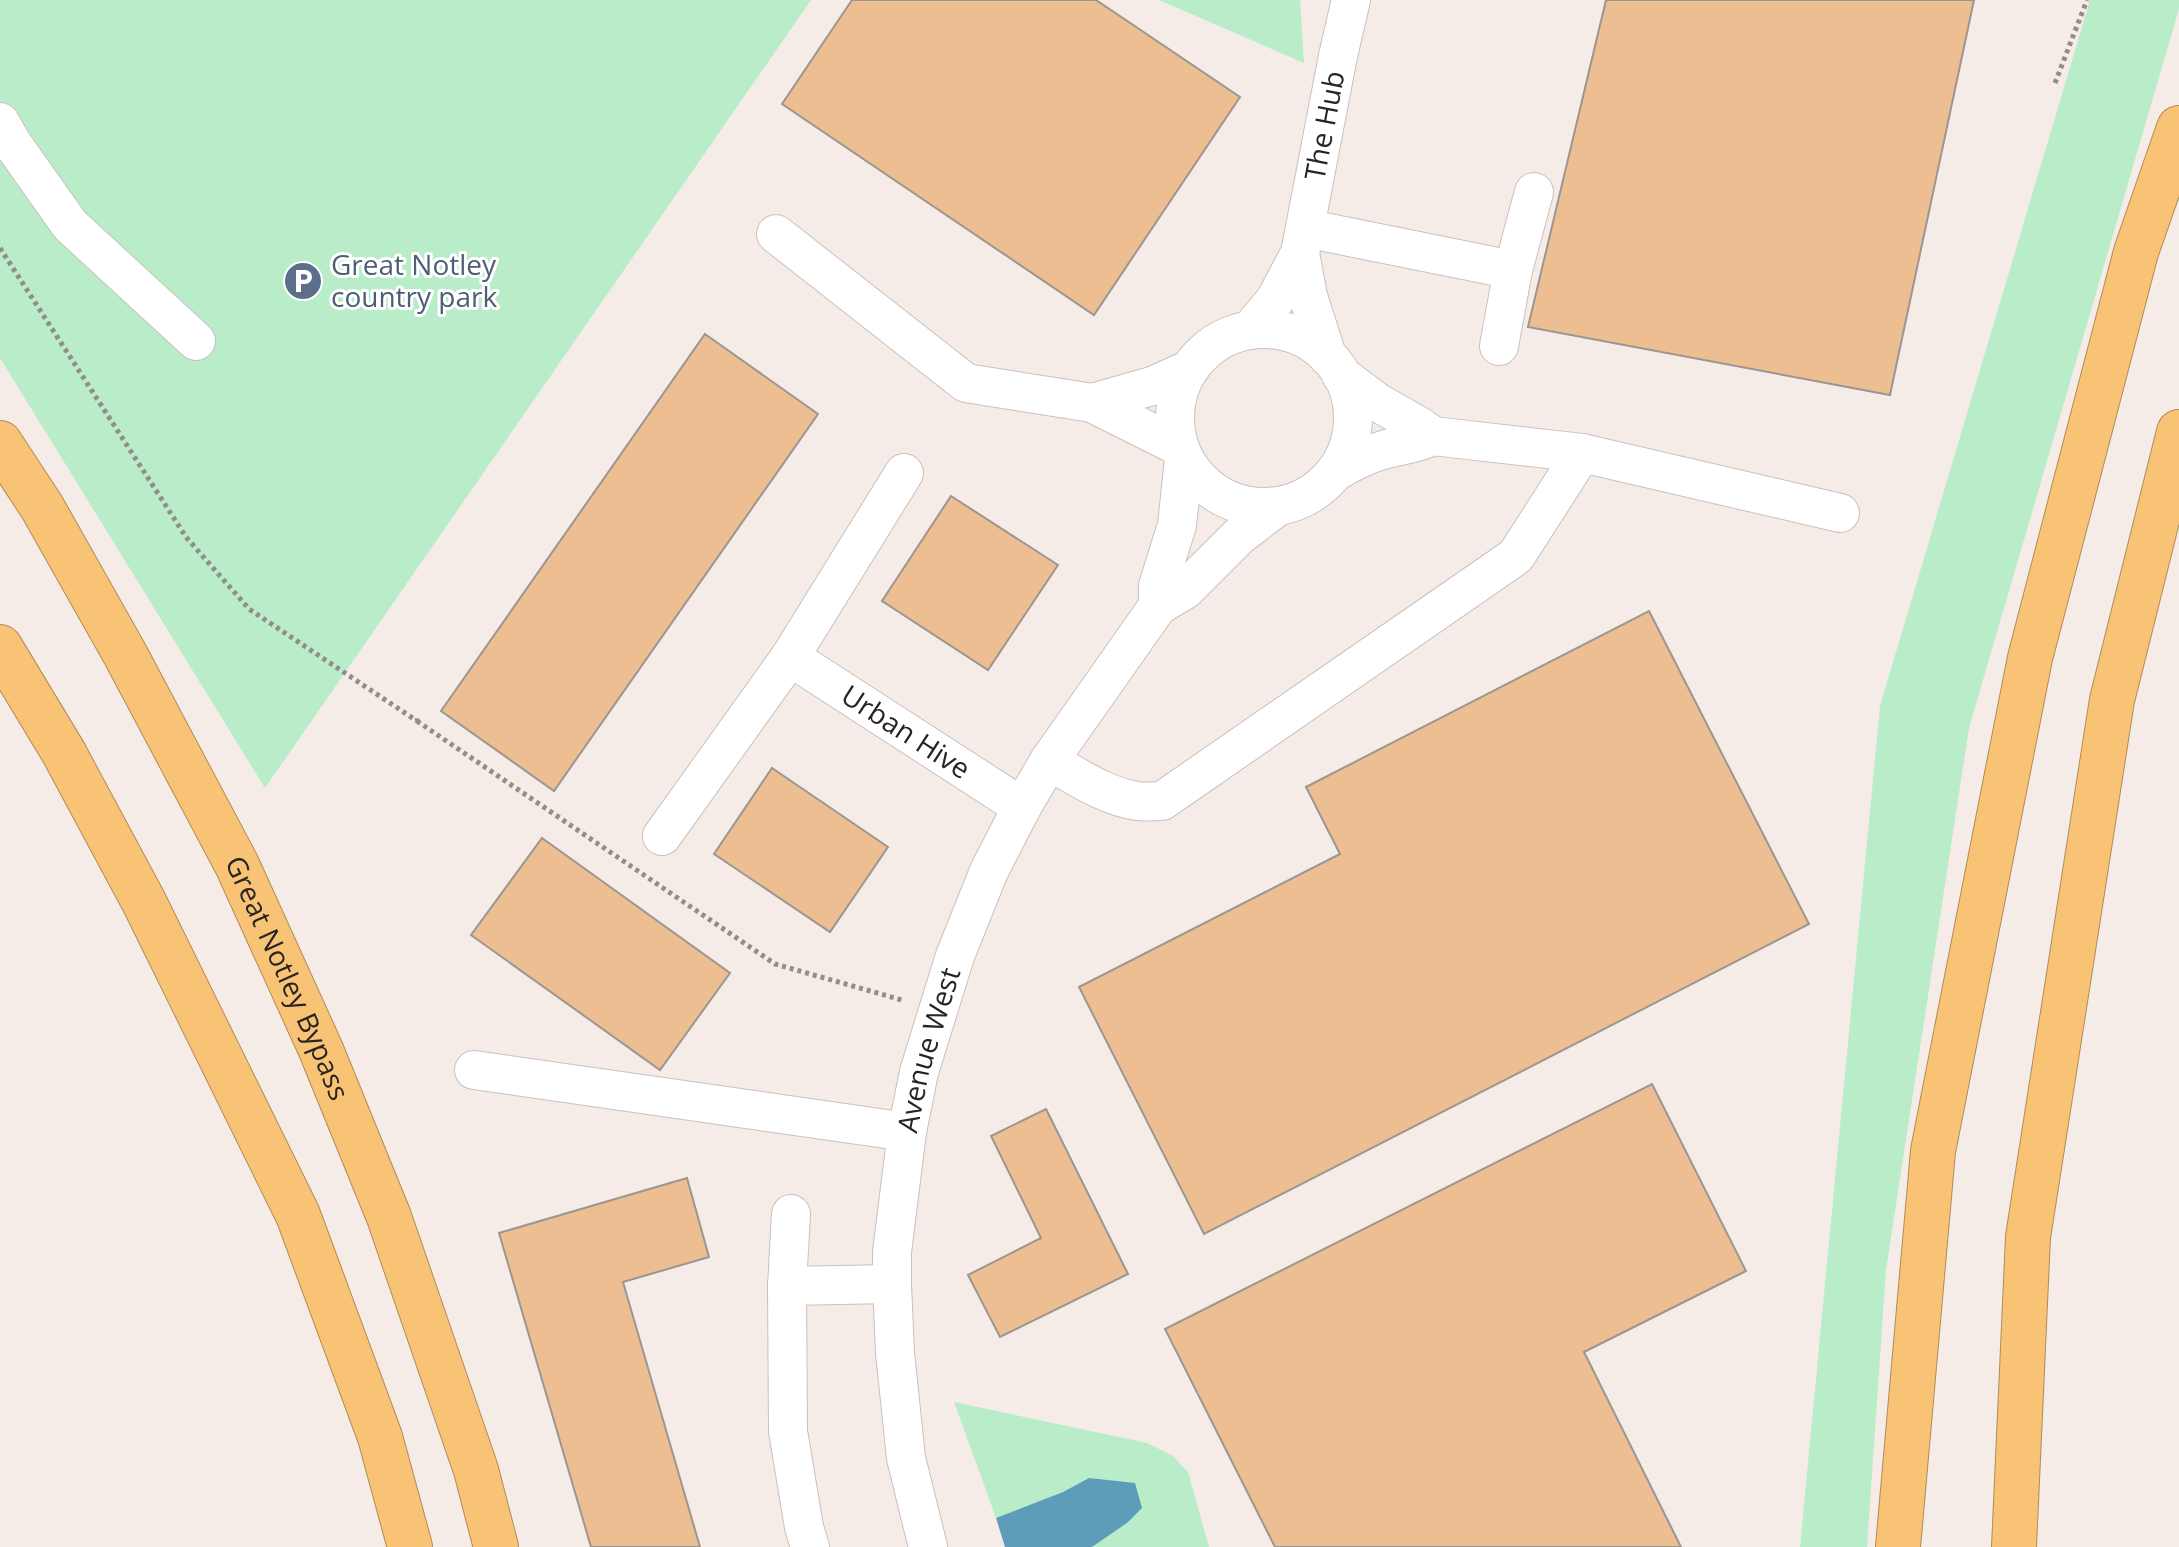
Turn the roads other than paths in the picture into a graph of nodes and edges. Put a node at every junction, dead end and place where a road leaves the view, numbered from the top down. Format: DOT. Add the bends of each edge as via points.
graph roads {
  1 [pos="1351,0"];
  2 [pos="0,122"];
  3 [pos="2179,128"];
  4 [pos="1534,192"];
  5 [pos="776,234"];
  6 [pos="1303,241"];
  7 [pos="1513,270"];
  8 [pos="1250,330"];
  9 [pos="196,341"];
  10 [pos="1499,346"];
  11 [pos="1334,365"];
  12 [pos="1188,370"];
  13 [pos="1092,403"];
  14 [pos="2179,432"];
  15 [pos="1433,436"];
  16 [pos="0,443"];
  17 [pos="1181,452"];
  18 [pos="1582,453"];
  19 [pos="1335,472"];
  20 [pos="904,473"];
  21 [pos="1277,507"];
  22 [pos="1840,513"];
  23 [pos="1158,606"];
  24 [pos="0,647"];
  25 [pos="790,657"];
  26 [pos="1049,761"];
  27 [pos="1022,807"];
  28 [pos="662,836"];
  29 [pos="474,1070"];
  30 [pos="907,1132"];
  31 [pos="791,1214"];
  32 [pos="892,1284"];
  33 [pos="787,1286"];
  34 [pos="410,1547"];
  35 [pos="496,1547"];
  36 [pos="810,1547"];
  37 [pos="928,1547"];
  38 [pos="1898,1547"];
  39 [pos="2014,1547"];
  1 -- 6 [label="street, The Hub"];
  2 -- 9 [label="street" via="70,225"];
  3 -- 38 [label="highway" via="2136,252 2027,673 1933,1151"];
  4 -- 7 [label="street"];
  5 -- 13 [label="street" via="966,383"];
  6 -- 7 [label="street"];
  6 -- 8 [label="street, The Hub" via="1275,300"];
  6 -- 11 [label="street, The Hub" via="1308,296"];
  7 -- 10 [label="street"];
  8 -- 11 [label="street" via="1278,330 1304,339"];
  8 -- 12 [label="street" via="1226,337"];
  11 -- 15 [label="street" via="1377,402"];
  11 -- 19 [label="street" via="1348,391 1353,424"];
  12 -- 13 [label="street"];
  12 -- 17 [label="street" via="1175,407"];
  13 -- 17 [label="street"];
  14 -- 39 [label="highway" via="2112,700 2028,1237"];
  15 -- 18 [label="street"];
  15 -- 19 [label="street" via="1365,455"];
  16 -- 35 [label="highway, Great Notley Bypass" via="125,654 237,865 321,1050 389,1217 476,1470"];
  17 -- 21 [label="street" via="1200,481 1223,498 1249,507"];
  17 -- 23 [label="street, Avenue West" via="1177,525 1158,586"];
  18 -- 22 [label="street"];
  18 -- 26 [label="street" via="1516,556 1162,801 1113,794"];
  19 -- 21 [label="street" via="1319,489"];
  20 -- 25 [label="street"];
  21 -- 23 [label="street, Avenue West" via="1185,590"];
  23 -- 26 [label="street, Avenue West"];
  24 -- 34 [label="highway" via="144,902 298,1215 380,1437"];
  25 -- 27 [label="street, Urban Hive"];
  25 -- 28 [label="street"];
  26 -- 27 [label="street, Avenue West"];
  27 -- 30 [label="street, Avenue West" via="955,956 919,1072"];
  29 -- 30 [label="street"];
  30 -- 32 [label="street, Avenue West"];
  31 -- 33 [label="street"];
  32 -- 33 [label="street"];
  32 -- 37 [label="street, Avenue West" via="906,1458"];
  33 -- 36 [label="street" via="788,1431"];
}
